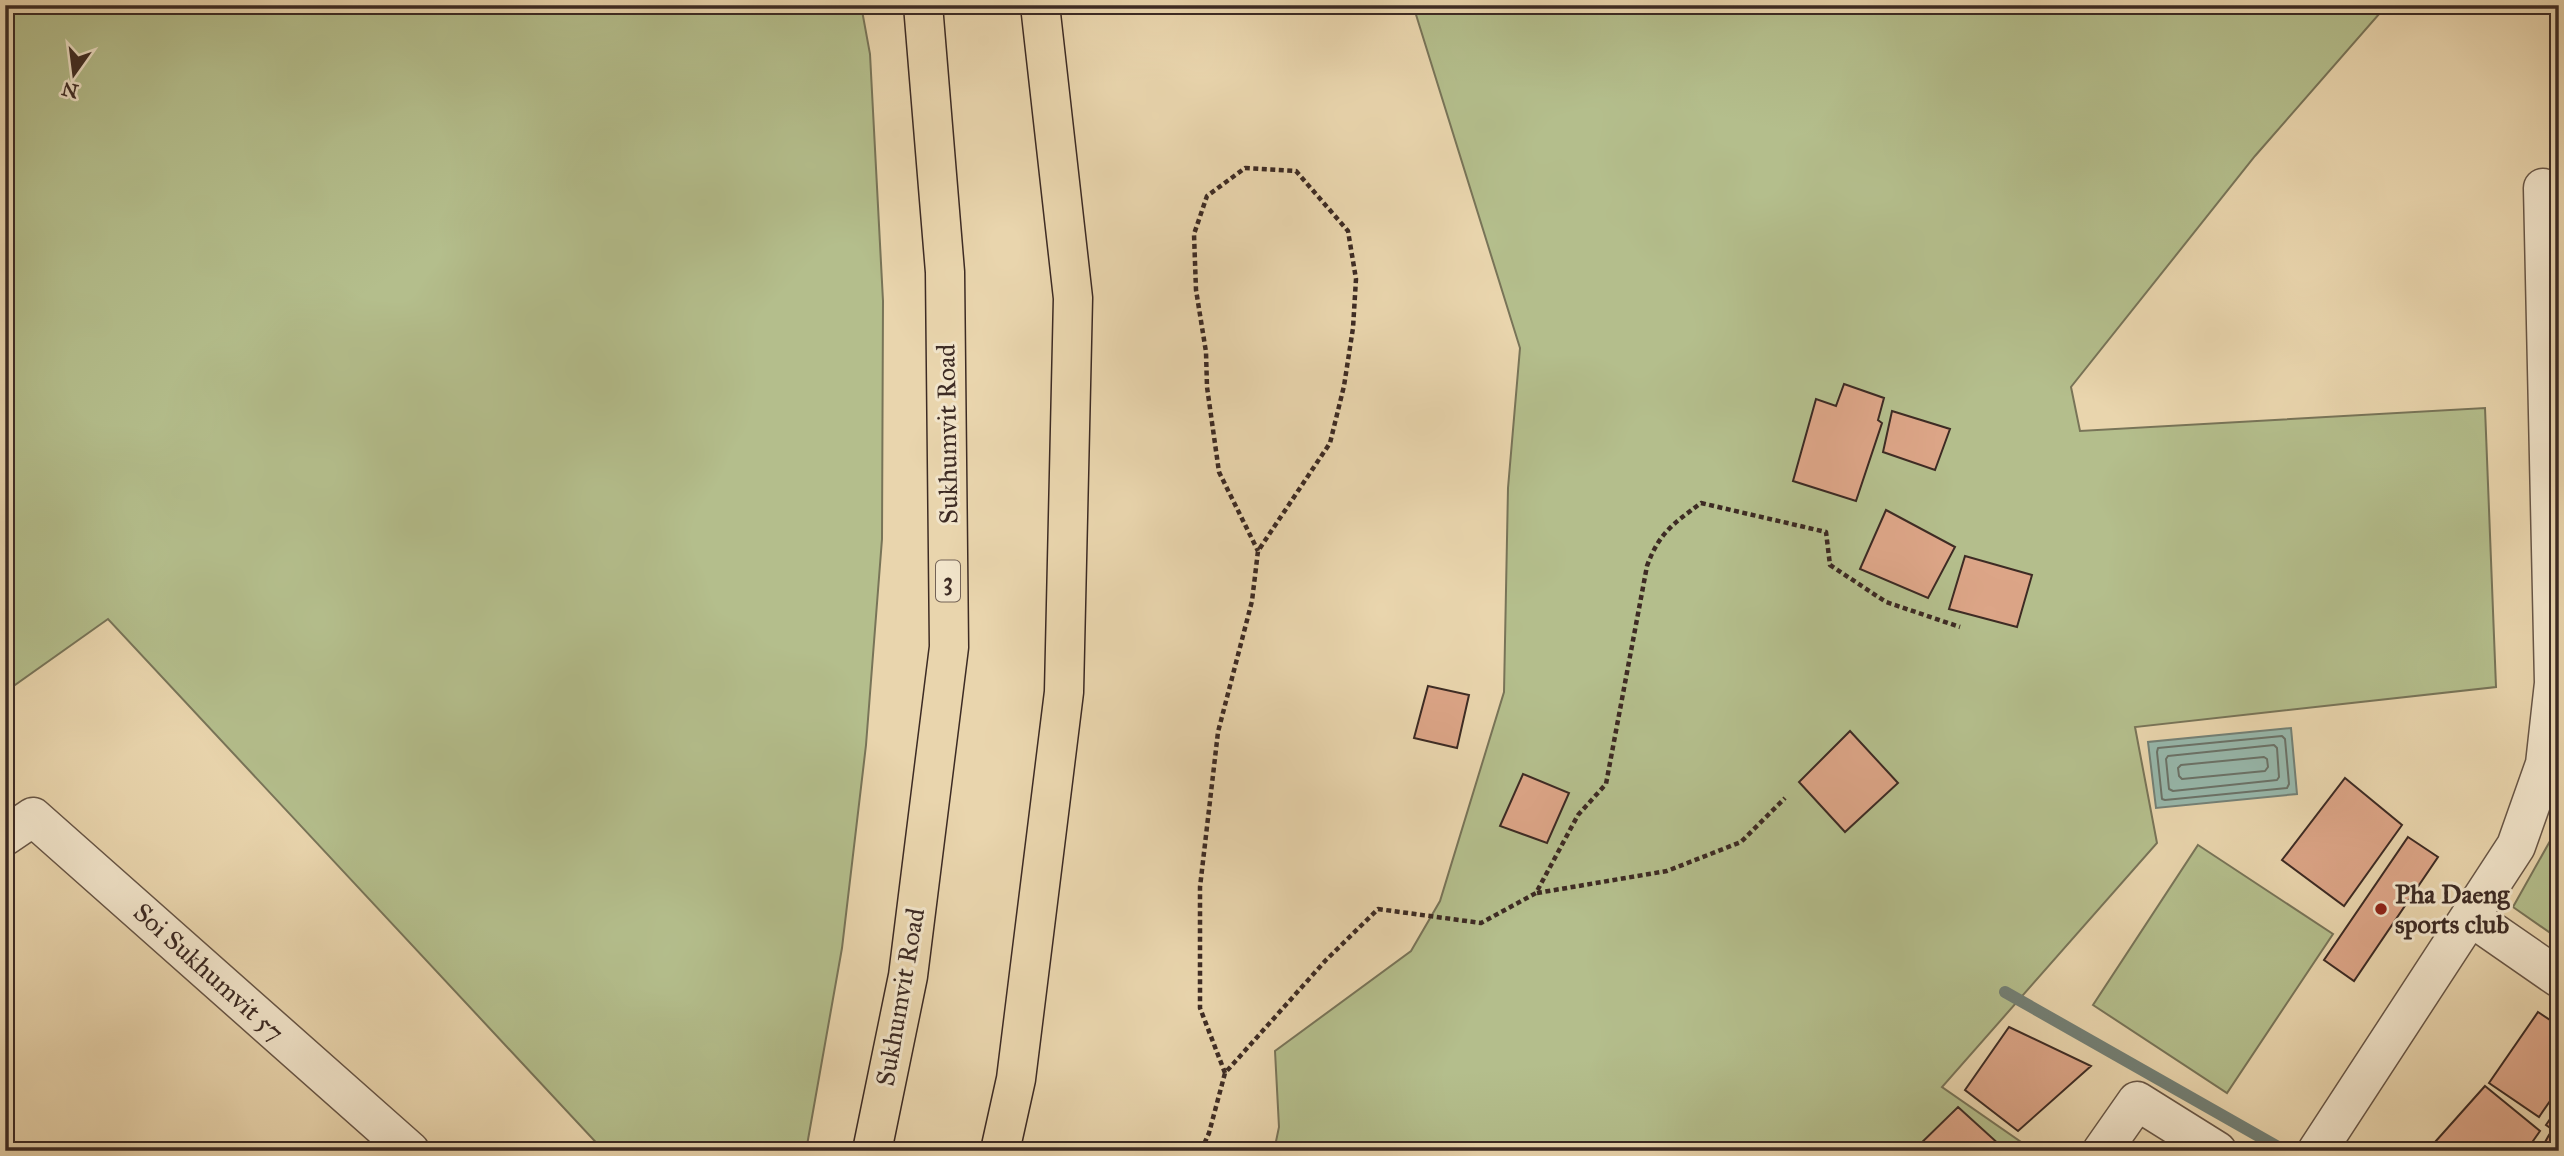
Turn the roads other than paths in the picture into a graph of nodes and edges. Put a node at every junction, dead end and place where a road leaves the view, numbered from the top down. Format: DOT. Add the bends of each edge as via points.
graph roads {
  1 [pos="922,5"];
  2 [pos="1040,5"];
  3 [pos="2543,188"];
  4 [pos="5,836"];
  5 [pos="2471,917"];
  6 [pos="2559,978"];
  7 [pos="410,1151"];
  8 [pos="872,1151"];
  9 [pos="1000,1151"];
  10 [pos="2102,1151"];
  11 [pos="2217,1151"];
  12 [pos="2317,1151"];
  1 -- 8 [label="highway, Sukhumvit Road / 3" via="945,272 949,647 908,976"];
  2 -- 9 [label="highway" via="1073,298 1064,692 1016,1079"];
  3 -- 5 [label="street" via="2554,683 2545,764 2516,846"];
  4 -- 7 [label="street, Soi Sukhumvit 57" via="33,817"];
  5 -- 6 [label="street"];
  5 -- 12 [label="street"];
  10 -- 11 [label="street" via="2137,1101"];
}
